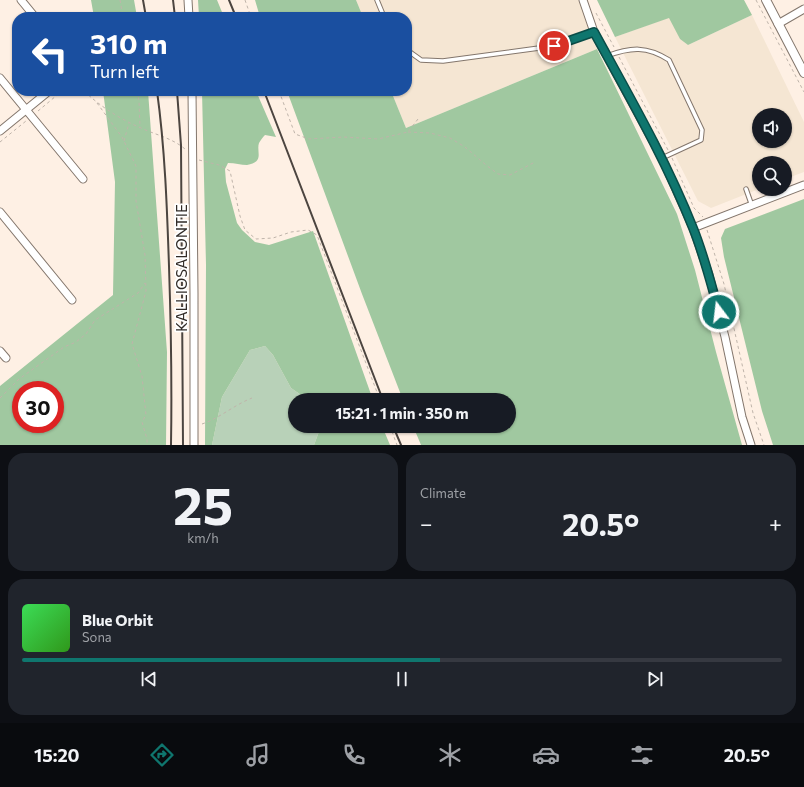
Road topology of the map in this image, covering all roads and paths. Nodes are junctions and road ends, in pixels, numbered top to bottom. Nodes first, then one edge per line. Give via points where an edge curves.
1 (21, 0) edge
2 (120, 0) edge
3 (188, 0) edge
4 (245, 0) edge
5 (376, 0) edge
6 (583, 0) edge
7 (756, 0) edge
8 (766, 0) edge
9 (804, 8) edge
10 (31, 12) edge
11 (122, 12) edge
12 (189, 12) edge
13 (249, 12) edge
14 (382, 12) edge
15 (778, 24) junction
16 (594, 32) junction
17 (412, 54) edge
18 (607, 56) junction
19 (804, 73) edge
20 (0, 78) edge
21 (804, 92) edge
22 (12, 93) edge
23 (15, 96) edge
24 (43, 96) edge
25 (89, 96) edge
26 (138, 96) edge
27 (192, 96) edge
28 (281, 96) edge
29 (97, 103) junction
30 (26, 110) junction
31 (418, 119) dead end
32 (130, 122) junction
33 (140, 128) junction
34 (0, 131) edge
35 (408, 132) junction
36 (124, 142) junction
37 (186, 149) dead end
38 (662, 158) junction
39 (193, 159) junction
40 (536, 162) dead end
41 (83, 179) dead end
42 (804, 185) edge
43 (746, 189) dead end
44 (752, 206) junction
45 (0, 212) edge
46 (694, 228) junction
47 (146, 283) junction
48 (72, 300) dead end
49 (0, 350) edge
50 (6, 358) dead end
51 (377, 393) edge
52 (0, 398) edge
53 (252, 398) dead end
54 (195, 424) junction
55 (393, 433) edge
56 (147, 445) edge
57 (194, 445) edge
58 (397, 445) edge
59 (751, 445) edge

1 - 10 street
2 - 11 path
3 - 12 street
4 - 13 path
5 - 14 lane
6 - 16 street
7 - 21 path
8 - 15 street
9 - 15 street
15 - 19 street
16 - 17 lane via 554,46 443,61 421,60
16 - 18 street
18 - 38 street
18 - 38 lane via 632,49 646,50 669,60 702,130 701,140
20 - 22 street
23 - 30 street
24 - 30 street
25 - 29 path
26 - 33 path
27 - 39 street, KALLIOSALONTIE
28 - 35 path via 295,134 309,139 378,139
29 - 32 path
29 - 36 path
30 - 34 street
30 - 41 street
31 - 35 path
32 - 33 path
32 - 36 path
33 - 37 path via 172,140
35 - 40 path via 430,133 450,138 498,174 510,175
36 - 47 path via 136,166 136,201 145,255
38 - 46 street
39 - 51 path via 219,165 230,171 245,230 256,239 308,230 317,234
39 - 54 street, KALLIOSALONTIE
42 - 44 street
43 - 44 lane
44 - 46 street
45 - 48 street
46 - 59 street via 709,275 742,417
47 - 52 path via 138,293 95,320 86,334 76,342 64,347 19,379
47 - 56 path via 132,344 142,376 146,415 142,422
49 - 50 street
53 - 54 path via 203,424
54 - 57 street, KALLIOSALONTIE
55 - 58 path

